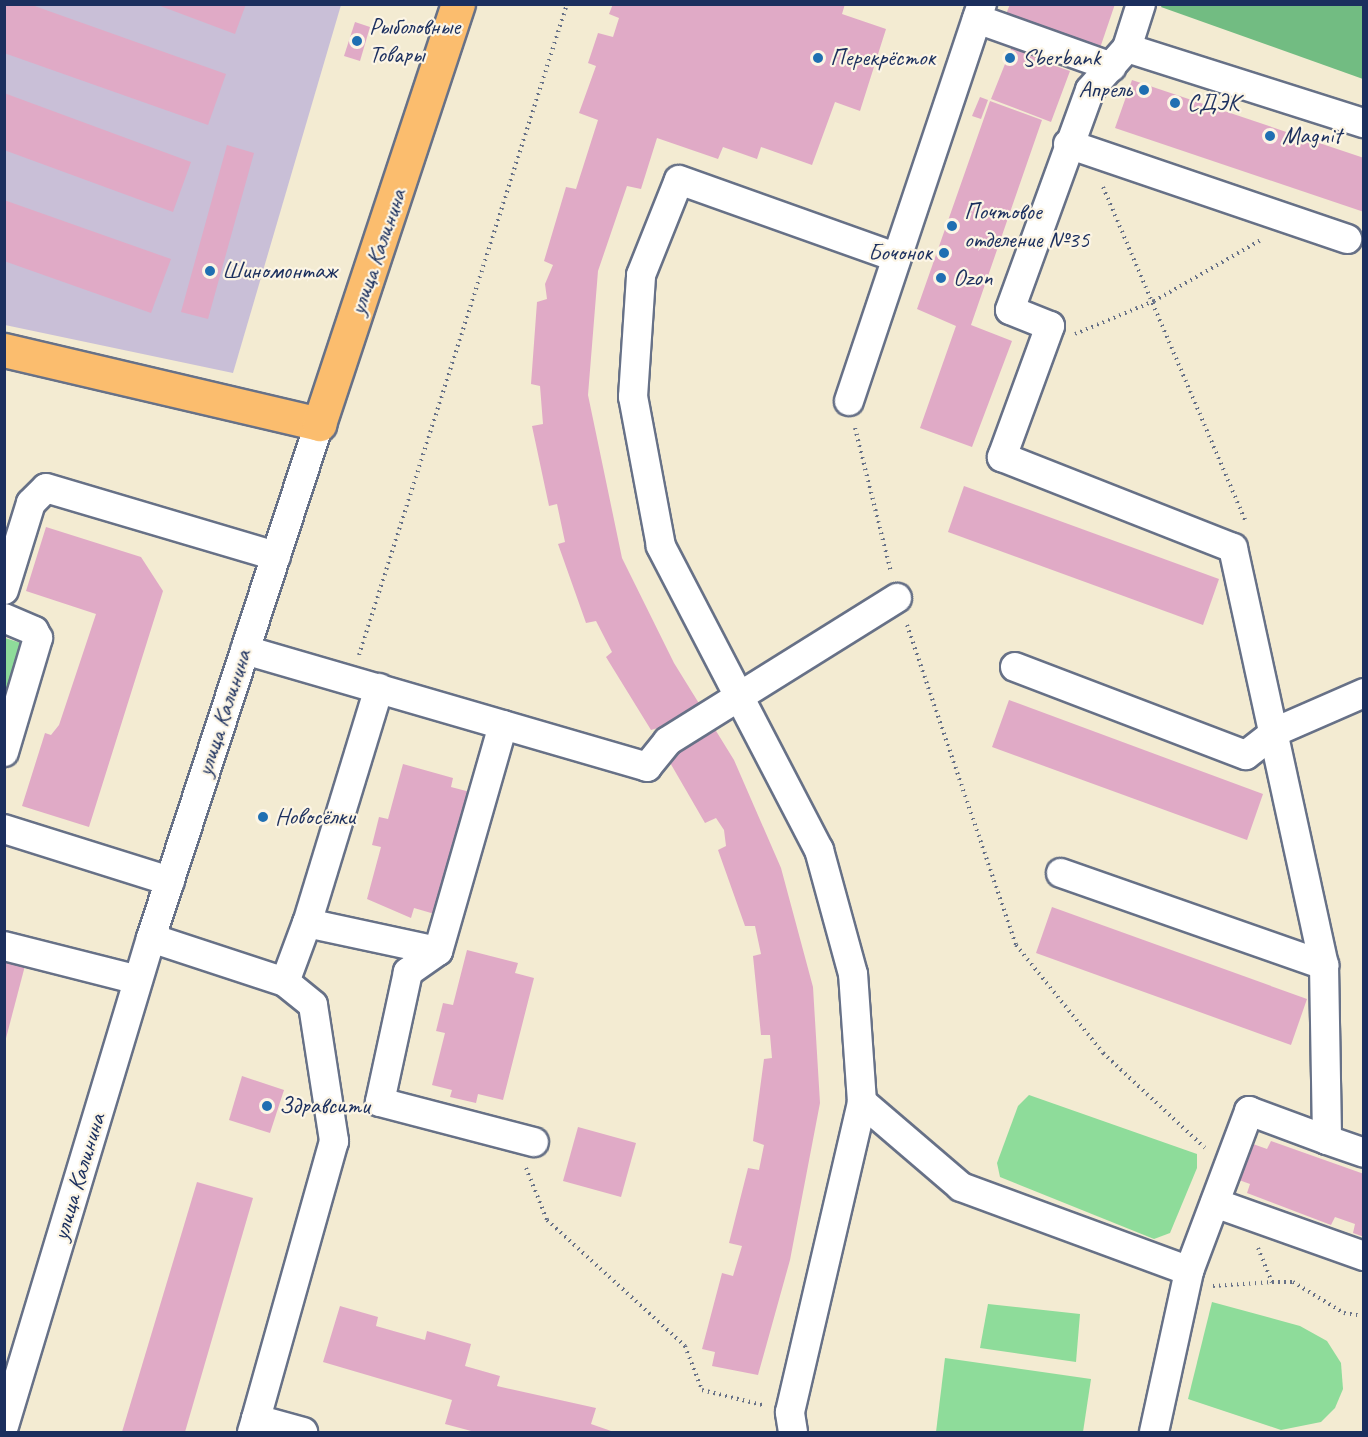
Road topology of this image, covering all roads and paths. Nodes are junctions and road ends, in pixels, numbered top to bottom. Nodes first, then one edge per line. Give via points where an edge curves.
1 (458, 4) edge
2 (567, 4) edge
3 (1142, 4) edge
4 (979, 12) edge
5 (1119, 57) junction
6 (1364, 123) edge
7 (1078, 148) junction
8 (1294, 221) junction
9 (1347, 239) dead end
10 (893, 256) junction
11 (1154, 301) junction
12 (1042, 349) junction
13 (4, 350) edge
14 (849, 401) joint
15 (319, 424) junction
16 (1248, 529) dead end
17 (276, 556) junction
18 (4, 590) edge
19 (897, 598) junction
20 (4, 618) edge
21 (245, 650) junction
22 (1015, 667) dead end
23 (351, 680) junction
24 (379, 688) junction
25 (739, 693) junction
26 (1364, 693) edge
27 (503, 725) junction
28 (1277, 731) junction
29 (4, 752) edge
30 (4, 829) edge
31 (1061, 873) dead end
32 (170, 880) junction
33 (307, 923) junction
34 (151, 938) junction
35 (4, 946) edge
36 (438, 951) junction
37 (1324, 965) junction
38 (138, 980) junction
39 (285, 981) junction
40 (862, 1102) junction
41 (524, 1140) joint
42 (1327, 1140) junction
43 (1364, 1153) edge
44 (1228, 1169) junction
45 (1215, 1203) junction
46 (1253, 1238) dead end
47 (1364, 1256) edge
48 (1198, 1279) junction
49 (1272, 1282) junction
50 (1364, 1316) edge
51 (791, 1422) edge
52 (4, 1426) edge
53 (254, 1426) edge
54 (303, 1432) edge
55 (1154, 1432) edge

1 - 15 main road, улица Калинина
2 - 23 path
3 - 5 street
4 - 5 street
4 - 10 street
5 - 6 street
5 - 7 street via 1090,90
7 - 8 street
7 - 11 path
7 - 12 street via 1010,310 1050,326
8 - 9 street
8 - 11 path
10 - 14 street
10 - 25 street via 679,180 641,274 633,397 660,546
11 - 12 path
11 - 16 path
12 - 28 street via 1002,457 1233,548
13 - 15 main road
14 - 19 path
15 - 17 street, улица Калинина
17 - 18 street via 46,488 31,503
17 - 21 street, улица Калинина
19 - 25 street
19 - 44 path via 1016,945 1103,1053
20 - 29 street via 34,631 38,638
21 - 23 street
21 - 32 street, улица Калинина
22 - 28 street via 1246,755
23 - 24 street
24 - 27 street
24 - 33 street
25 - 27 street via 668,741 647,767
25 - 40 street via 819,850 853,974
26 - 28 street
27 - 36 street
28 - 37 street
30 - 32 street
31 - 37 street
32 - 34 street, улица Калинина
33 - 36 street
33 - 39 street
34 - 38 street, улица Калинина
34 - 39 street
35 - 38 street
36 - 41 street via 408,972 380,1102
37 - 42 street
38 - 52 street, улица Калинина
39 - 53 street via 313,1005 334,1142
40 - 48 street via 961,1186
40 - 51 street
41 - 51 path via 547,1220 686,1346 702,1390
42 - 43 street
42 - 44 street via 1249,1112
44 - 45 street
45 - 47 street
45 - 48 street
46 - 49 path
48 - 49 path
48 - 55 street
49 - 50 path via 1293,1282 1344,1312
53 - 54 street

